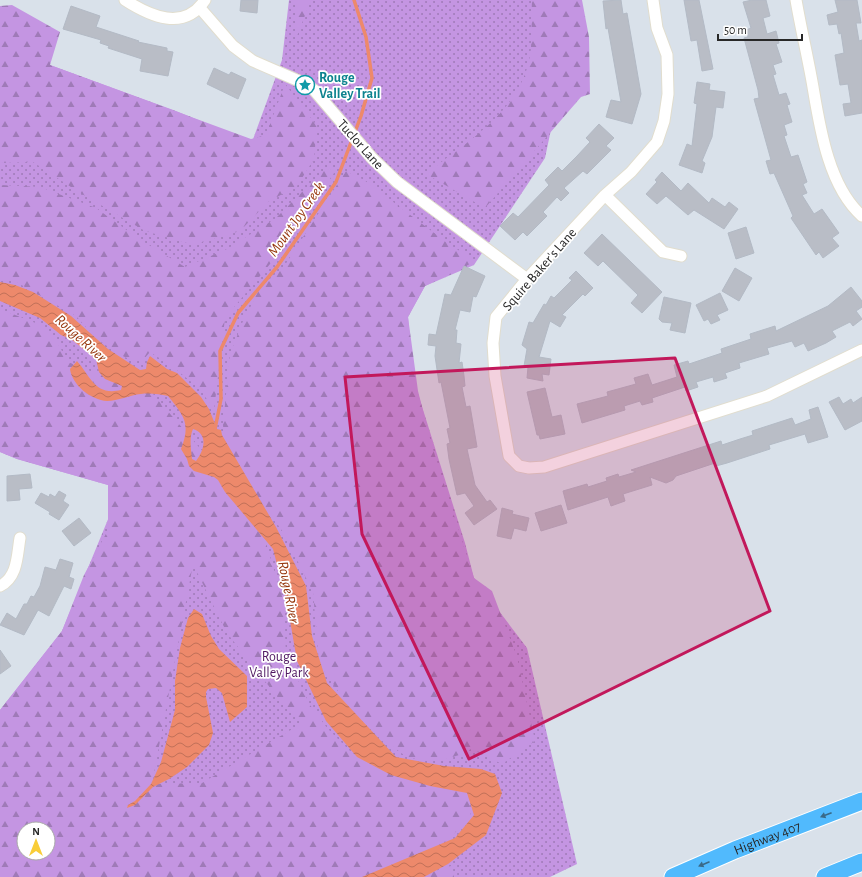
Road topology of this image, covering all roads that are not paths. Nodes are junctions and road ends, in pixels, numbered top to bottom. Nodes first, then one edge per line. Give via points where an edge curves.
1 (124, 0) edge
2 (653, 0) edge
3 (796, 0) edge
4 (202, 4) edge
5 (605, 195) junction
6 (862, 216) edge
7 (681, 256) dead end
8 (528, 279) junction
9 (862, 350) edge
10 (20, 538) dead end
11 (0, 586) edge
12 (862, 801) edge
13 (862, 862) edge
14 (673, 877) edge
15 (825, 877) edge

1 - 4 street via 152,15 169,19 184,16
2 - 5 street, Squire Baker's Lane via 658,28 667,55 668,94 664,121 657,142 631,172
3 - 6 street via 825,146 841,190
4 - 8 street, Tuclor Lane via 233,46 253,61 314,90 396,182
5 - 7 street via 663,252
5 - 8 street, Squire Baker's Lane
8 - 9 street, Squire Baker's Lane via 496,317 493,343 495,376 509,456 519,466 544,467 768,396
10 - 11 street via 13,573 6,583
12 -> 14 highway, Highway 407
13 - 15 highway

